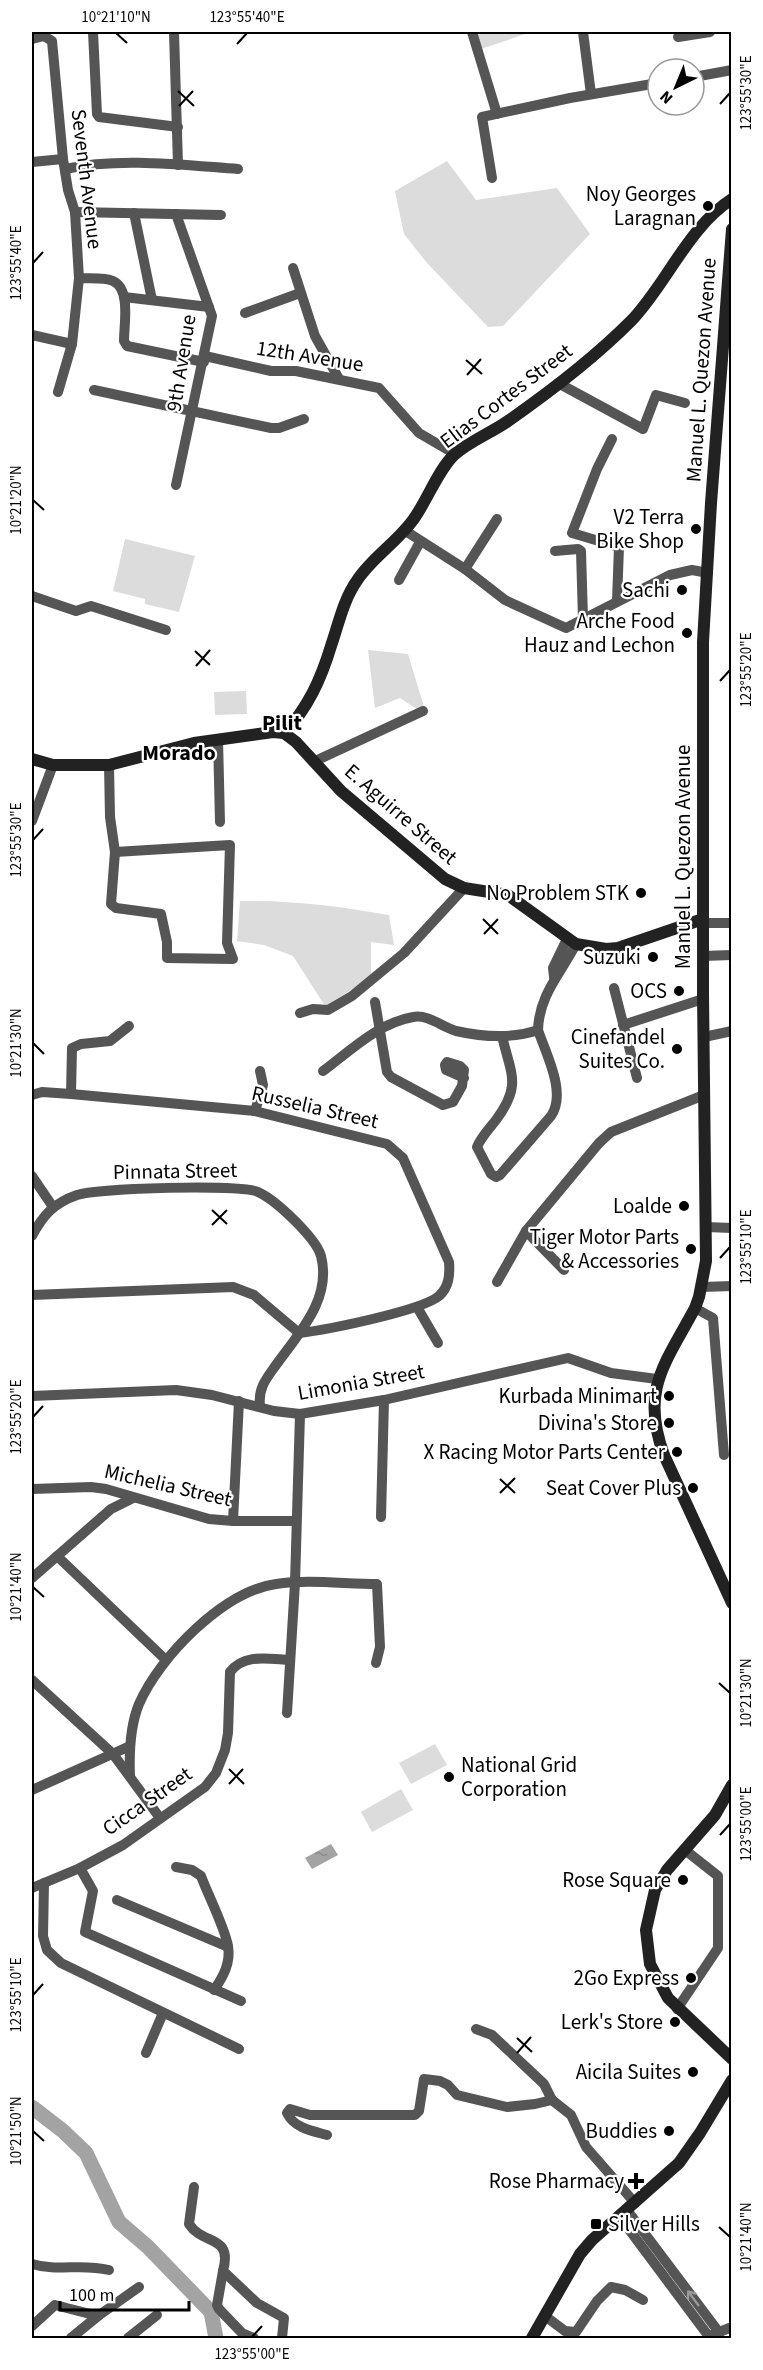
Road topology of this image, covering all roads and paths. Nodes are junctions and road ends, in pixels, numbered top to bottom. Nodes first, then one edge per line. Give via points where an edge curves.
1 (93, 32) edge
2 (174, 32) edge
3 (472, 32) edge
4 (583, 32) edge
5 (710, 32) edge
6 (678, 37) dead end
7 (32, 39) edge
8 (732, 70) edge
9 (706, 75) edge
10 (646, 85) edge
11 (591, 94) junction
12 (497, 114) junction
13 (178, 127) junction
14 (32, 162) edge
15 (64, 164) junction
16 (178, 165) junction
17 (238, 169) dead end
18 (492, 178) dead end
19 (732, 199) edge
20 (75, 212) junction
21 (134, 213) junction
22 (176, 214) junction
23 (221, 215) dead end
24 (732, 229) edge
25 (731, 255) edge
26 (293, 268) dead end
27 (79, 278) junction
28 (300, 293) junction
29 (124, 297) junction
30 (152, 300) junction
31 (209, 308) junction
32 (244, 314) dead end
33 (32, 335) edge
34 (72, 344) junction
35 (204, 359) junction
36 (339, 379) junction
37 (558, 383) junction
38 (94, 390) dead end
39 (58, 392) dead end
40 (685, 403) dead end
41 (193, 412) junction
42 (304, 419) dead end
43 (612, 439) dead end
44 (455, 454) junction
45 (176, 485) dead end
46 (496, 519) dead end
47 (404, 530) junction
48 (420, 542) junction
49 (555, 551) dead end
50 (465, 569) junction
51 (708, 573) junction
52 (399, 580) dead end
53 (32, 596) edge
54 (617, 601) junction
55 (583, 619) junction
56 (166, 630) dead end
57 (423, 711) dead end
58 (284, 733) junction
59 (218, 739) junction
60 (32, 759) edge
61 (313, 762) junction
62 (53, 765) junction
63 (109, 765) junction
64 (32, 821) edge
65 (220, 822) dead end
66 (115, 852) junction
67 (464, 888) junction
68 (703, 921) junction
69 (732, 923) edge
70 (571, 942) junction
71 (703, 956) junction
72 (732, 956) edge
73 (614, 988) dead end
74 (703, 999) junction
75 (375, 1002) dead end
76 (300, 1013) dead end
77 (623, 1025) junction
78 (129, 1026) dead end
79 (381, 1028) junction
80 (538, 1030) junction
81 (732, 1031) edge
82 (502, 1036) junction
83 (704, 1036) junction
84 (260, 1071) dead end
85 (323, 1071) dead end
86 (464, 1078) dead end
87 (637, 1078) dead end
88 (71, 1094) junction
89 (32, 1095) edge
90 (704, 1095) junction
91 (255, 1111) junction
92 (32, 1176) edge
93 (53, 1207) junction
94 (706, 1227) junction
95 (732, 1228) edge
96 (526, 1231) junction
97 (32, 1236) edge
98 (564, 1270) dead end
99 (497, 1282) dead end
100 (732, 1286) edge
101 (702, 1287) junction
102 (32, 1295) edge
103 (417, 1307) junction
104 (694, 1308) junction
105 (299, 1333) junction
106 (438, 1344) dead end
107 (657, 1379) junction
108 (32, 1396) edge
109 (384, 1400) junction
110 (239, 1401) junction
111 (260, 1406) junction
112 (300, 1414) junction
113 (724, 1455) dead end
114 (106, 1489) junction
115 (32, 1490) edge
116 (133, 1498) junction
117 (111, 1509) junction
118 (381, 1516) dead end
119 (233, 1521) junction
120 (296, 1521) junction
121 (57, 1556) junction
122 (32, 1578) edge
123 (295, 1583) junction
124 (732, 1603) edge
125 (166, 1660) junction
126 (290, 1660) junction
127 (376, 1663) dead end
128 (32, 1680) edge
129 (37, 1692) edge
130 (287, 1713) dead end
131 (130, 1746) junction
132 (112, 1754) junction
133 (130, 1776) junction
134 (732, 1785) edge
135 (32, 1790) edge
136 (160, 1818) junction
137 (685, 1850) junction
138 (176, 1867) dead end
139 (81, 1868) junction
140 (44, 1883) junction
141 (32, 1888) edge
142 (117, 1900) dead end
143 (228, 1947) junction
144 (214, 1990) junction
145 (241, 2001) dead end
146 (676, 2009) junction
147 (163, 2013) junction
148 (476, 2030) dead end
149 (239, 2049) dead end
150 (146, 2053) dead end
151 (732, 2059) edge
152 (732, 2080) edge
153 (552, 2100) junction
154 (327, 2135) dead end
155 (194, 2187) dead end
156 (627, 2210) junction
157 (32, 2264) edge
158 (109, 2270) dead end
159 (223, 2271) junction
160 (139, 2287) dead end
161 (643, 2300) dead end
162 (157, 2315) dead end
163 (98, 2316) junction
164 (545, 2316) junction
165 (32, 2326) edge
166 (732, 2327) edge
167 (714, 2336) edge
168 (71, 2338) edge
169 (128, 2338) edge
170 (254, 2338) edge
171 (282, 2338) edge
172 (532, 2338) edge

1 - 13 street via 99,117
2 - 13 street
3 - 12 street
4 - 11 street
5 - 6 street
7 - 15 street, Seventh Avenue via 44,36 52,41
8 - 9 street
10 - 11 street
11 - 12 street
12 - 18 street via 482,117
13 - 16 street
14 - 15 street
15 - 16 street
15 - 20 street, Seventh Avenue
16 - 17 street
19 - 37 main road, Elias Cortes Street via 690,241 637,314
20 - 21 street
20 - 27 street, Seventh Avenue
21 - 22 street
21 - 30 street
22 - 23 street
22 - 31 street, 9th Avenue
24 - 25 main road, Manuel L. Quezon Avenue
25 - 51 main road, Manuel L. Quezon Avenue
26 - 28 street
27 - 29 street via 110,280 119,286
27 - 34 street, Seventh Avenue
28 - 32 street
28 - 36 street via 315,336
29 - 30 street
29 - 35 street, 12th Avenue via 127,346
30 - 31 street
31 - 35 street, 9th Avenue via 212,316
33 - 34 street
34 - 39 street, Seventh Avenue
35 - 36 street, 12th Avenue
35 - 41 street, 9th Avenue
36 - 44 street, 12th Avenue via 381,389 419,433
37 - 40 street via 643,429 656,395
37 - 44 main road, Elias Cortes Street via 506,423
38 - 41 street
41 - 42 street via 271,428
41 - 45 street, 9th Avenue
43 - 54 street via 574,527 619,547
44 - 47 main road, Elias Cortes Street
46 - 50 street
47 - 48 street
47 - 58 main road, Elias Cortes Street via 356,581 343,605 319,681 300,717
48 - 50 street
48 - 52 street
49 - 55 street via 581,551
50 - 55 street via 505,600 560,627
51 - 54 street via 692,570 670,575
51 - 68 main road, Manuel L. Quezon Avenue via 703,668
53 - 56 street via 76,611 91,606
54 - 55 street
57 - 61 street
58 - 59 main road
58 - 61 main road, E. Aguirre Street
59 - 63 main road
59 - 65 street
60 - 62 main road
61 - 67 main road, E. Aguirre Street via 445,879
62 - 63 main road
62 - 64 street
63 - 66 street
66 - 66 street via 111,904 161,914 167,958 233,959 227,943 230,845
67 - 70 main road, E. Aguirre Street via 508,895
67 - 76 street via 404,953 352,996 328,1010
68 - 69 street
68 - 70 main road, E. Aguirre Street via 618,948
68 - 71 main road, Manuel L. Quezon Avenue
70 - 80 street via 562,971 554,977 541,1005
71 - 72 street
71 - 74 main road, Manuel L. Quezon Avenue
73 - 77 street
74 - 77 street
74 - 83 main road, Manuel L. Quezon Avenue
75 - 79 street
77 - 87 street
78 - 88 street via 110,1041 72,1048
79 - 82 street via 416,1016 456,1030
79 - 85 street
79 - 86 street via 391,1077 443,1105 453,1101
80 - 82 street via 521,1036
80 - 82 street via 557,1088 556,1105 500,1175 493,1176 477,1145 513,1094
81 - 83 street
83 - 90 main road, Manuel L. Quezon Avenue
84 - 91 street via 263,1086
88 - 89 street, Russelia Street
88 - 91 street, Russelia Street
90 - 94 main road, Manuel L. Quezon Avenue
90 - 96 street via 611,1132
91 - 103 street, Russelia Street via 387,1144 404,1158 449,1262 450,1273 447,1287 438,1297
92 - 93 street
93 - 97 street, Pinnata Street
93 - 105 street, Pinnata Street via 79,1194 96,1192 236,1187 260,1192 308,1233 321,1256 322,1291
94 - 95 street
94 - 101 main road, Manuel L. Quezon Avenue
96 - 98 street
96 - 99 street
100 - 101 street
101 - 104 main road, Manuel L. Quezon Avenue
102 - 105 street via 233,1287 254,1295
103 - 105 street, Russelia Street
103 - 106 street
104 - 107 main road, Manuel L. Quezon Avenue
104 - 113 street via 713,1318
105 - 111 street, Pinnata Street via 260,1388
107 - 109 street, Limonia Street via 611,1373 568,1358
107 - 124 main road, Manuel L. Quezon Avenue via 653,1412 658,1438
108 - 110 street, Limonia Street via 176,1390
109 - 112 street, Limonia Street
109 - 118 street
110 - 111 street, Limonia Street
110 - 119 street
111 - 112 street, Limonia Street
112 - 120 street
114 - 115 street, Michelia Street
114 - 116 street, Michelia Street
114 - 117 street
116 - 117 street
116 - 119 street, Michelia Street via 202,1518
117 - 121 street
119 - 120 street, Michelia Street
120 - 123 street
121 - 122 street
121 - 125 street
123 - 125 street via 256,1589 223,1605
123 - 126 street
123 - 127 street via 377,1584 380,1647
125 - 131 street via 139,1704
126 - 130 street
126 - 136 street, Cicca Street via 246,1659 234,1667 228,1679 228,1733 216,1773 205,1787
128 - 129 street
129 - 132 street
131 - 132 street
131 - 133 street
132 - 133 street
132 - 135 street
133 - 136 street
134 - 137 main road via 715,1815
136 - 139 street, Cicca Street via 123,1845
137 - 146 main road via 655,1890 646,1930 650,1964 658,1984
137 - 146 street via 718,1876 718,1948
138 - 143 street via 201,1876
139 - 140 street, Cicca Street
139 - 144 street via 93,1891 85,1932
140 - 141 street, Cicca Street
140 - 147 street via 43,1936 47,1950 61,1963
142 - 143 street
143 - 144 street via 223,1977
144 - 145 street
146 - 151 main road
147 - 149 street
147 - 150 street
148 - 153 street via 492,2035 508,2048 544,2084
152 - 156 main road via 688,2152
153 - 154 street via 507,2106 457,2094 440,2081 424,2079 415,2115 310,2115 295,2109 287,2113 291,2121 305,2129
153 - 156 street via 571,2115 586,2147
155 - 159 street via 189,2224 195,2233 215,2241 224,2250
156 - 164 main road via 580,2254
156 - 167 street
157 - 158 street
159 - 170 street via 217,2305 242,2333
159 - 171 street via 256,2303 283,2316
160 - 163 street
161 - 164 street via 611,2287 576,2332 565,2331
162 - 169 street
163 - 165 street via 55,2305
163 - 168 street
164 - 172 main road
166 - 167 street

